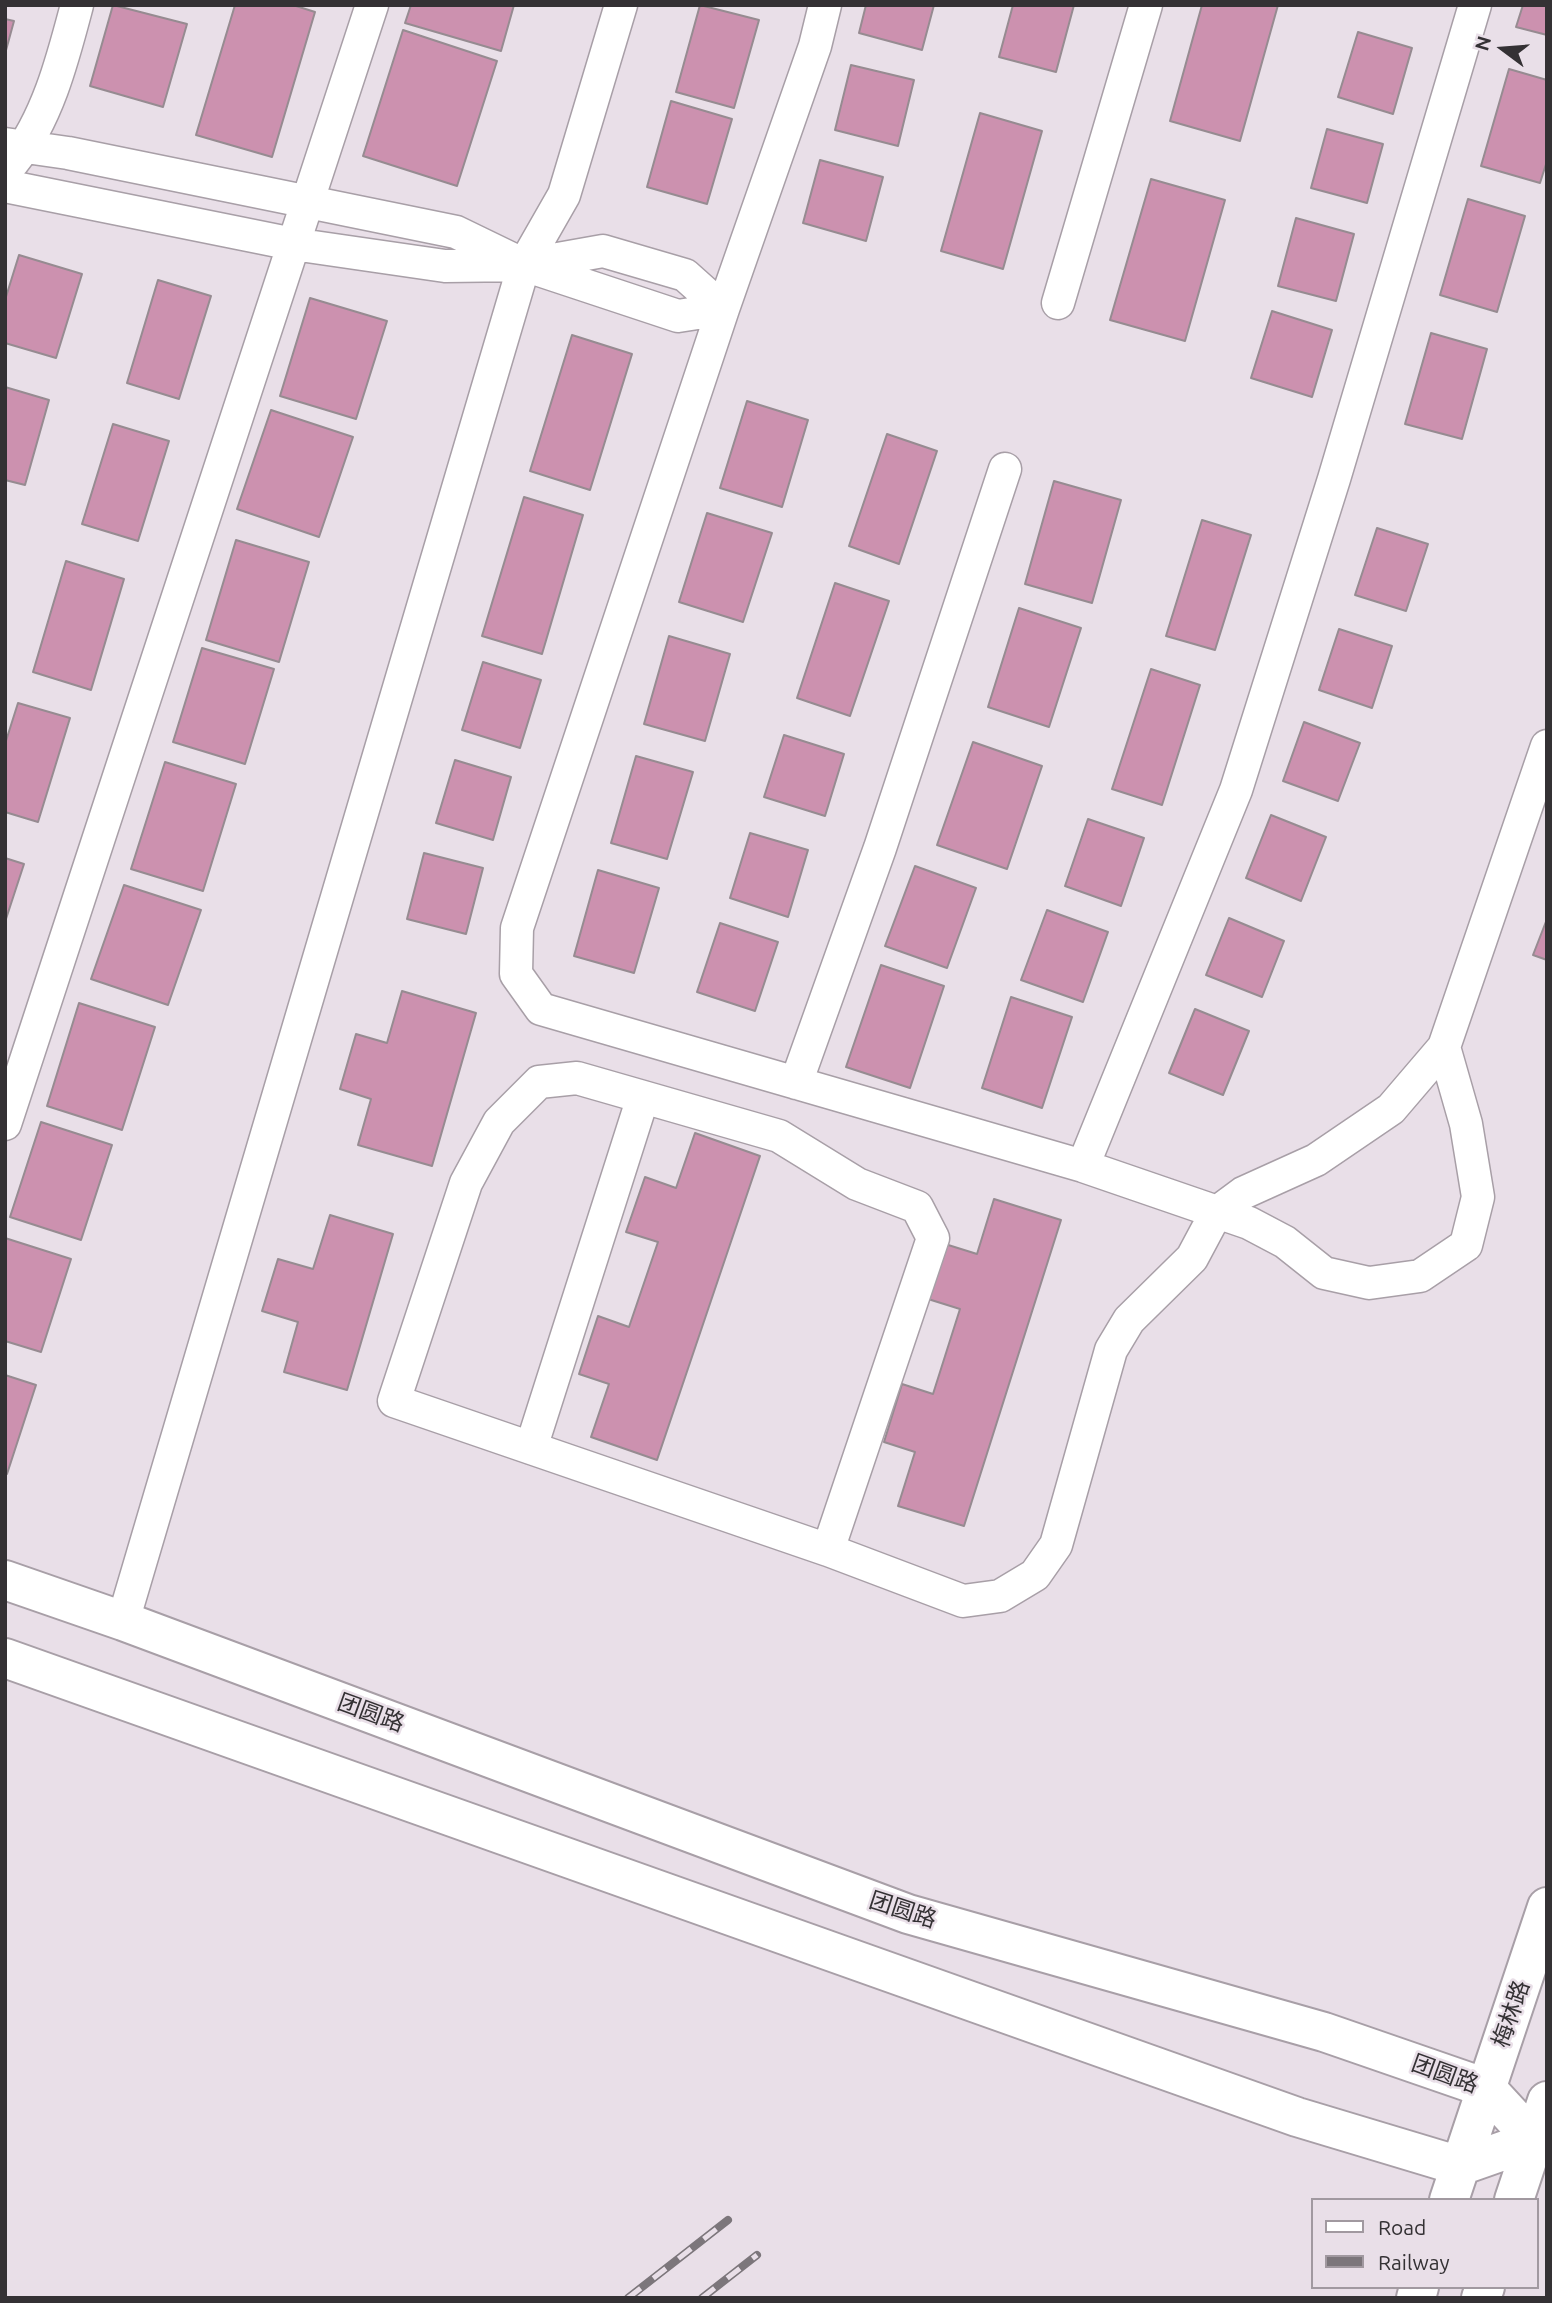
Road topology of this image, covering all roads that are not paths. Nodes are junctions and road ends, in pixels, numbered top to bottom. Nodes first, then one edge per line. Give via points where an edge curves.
1 (77, 5) edge
2 (372, 5) edge
3 (621, 5) edge
4 (825, 5) edge
5 (1146, 5) edge
6 (1475, 5) edge
7 (12, 154) edge
8 (5, 186) edge
9 (305, 202) junction
10 (293, 244) junction
11 (524, 265) junction
12 (1058, 303) dead end
13 (723, 309) junction
14 (1005, 469) dead end
15 (1547, 746) edge
16 (1444, 1047) junction
17 (796, 1083) junction
18 (643, 1097) junction
19 (5, 1124) edge
20 (1083, 1166) junction
21 (1216, 1213) junction
22 (531, 1448) junction
23 (828, 1550) junction
24 (5, 1580) edge
25 (123, 1620) junction
26 (5, 1658) edge
27 (1547, 1907) edge
28 (1486, 2088) junction
29 (1547, 2101) edge
30 (1534, 2140) junction
31 (1454, 2183) edge
32 (1515, 2198) edge

1 - 7 street via 59,72
2 - 9 street
3 - 11 street via 564,195
4 - 13 street via 815,46
5 - 12 street
6 - 20 street via 1236,790
7 - 9 street
8 - 10 street
9 - 10 street
9 - 11 street via 456,232
10 - 11 street via 446,266
10 - 19 street
11 - 13 street via 678,316
11 - 25 street
13 - 17 street via 517,928 516,974 541,1009
14 - 17 street via 880,848
15 - 16 street
16 - 21 street via 1391,1108 1316,1160 1243,1193
16 - 21 street via 1466,1125 1478,1197 1466,1245 1420,1276 1368,1283 1324,1273 1285,1242 1249,1223
17 - 20 street
18 - 22 street
18 - 22 street via 577,1078 539,1082 499,1122 466,1183 394,1401
18 - 23 street via 779,1136 856,1184 918,1207 933,1238
20 - 21 street
21 - 23 street via 1192,1258 1129,1320 1111,1350 1056,1545 1035,1575 1000,1595 963,1601
22 - 23 street
24 - 25 street, 团圆路
25 - 28 street, 团圆路 via 908,1913 1324,2032
26 - 31 street via 1297,2117
27 - 28 street, 梅林路
28 - 30 street, 团圆路
28 - 31 street, 梅林路
29 - 30 street
30 - 31 street
30 - 32 street

